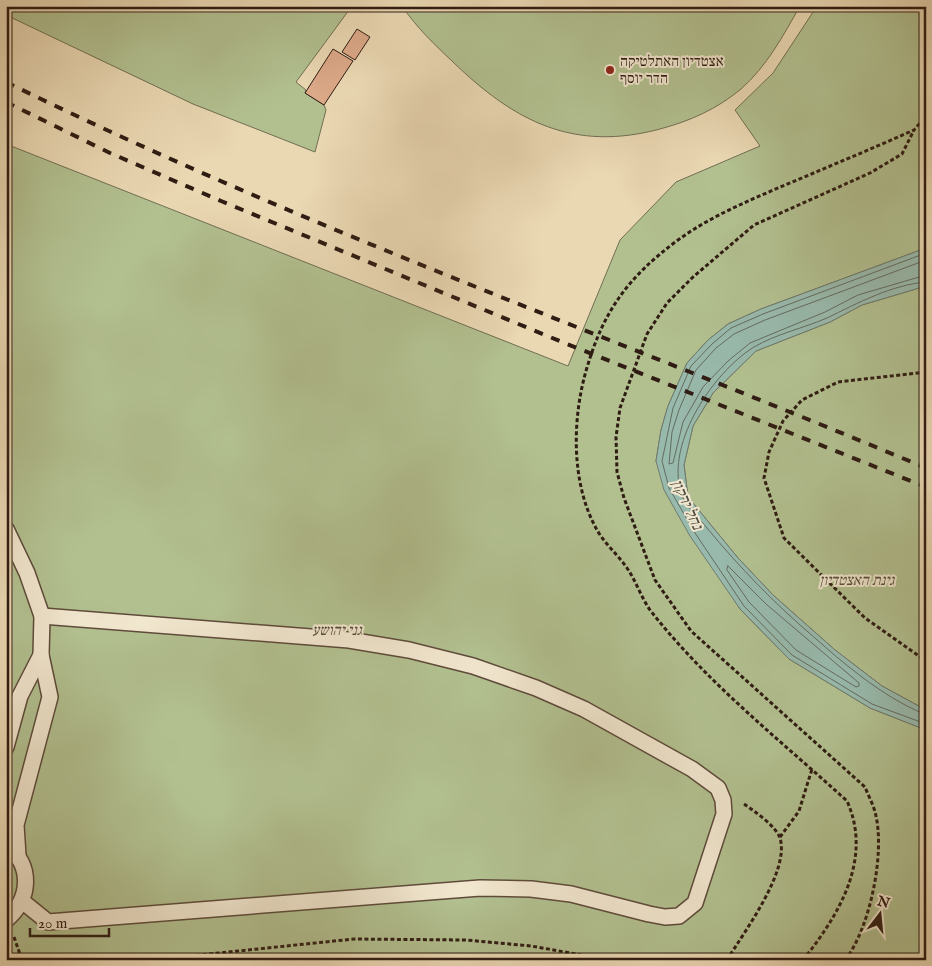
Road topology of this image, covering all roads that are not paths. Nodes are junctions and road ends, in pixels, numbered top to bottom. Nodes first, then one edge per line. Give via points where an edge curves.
1 (6, 529) edge
2 (42, 616) junction
3 (41, 655) junction
4 (6, 747) edge
5 (6, 845) edge
6 (18, 856) junction
7 (22, 901) junction
8 (6, 920) edge

1 - 2 lane via 27,573
2 - 3 lane
2 - 7 lane via 349,640 454,660 584,708 692,769 718,788 724,814 695,903 679,916 665,917 571,894 531,889 480,888 48,922
3 - 4 lane via 20,696
3 - 6 lane via 50,697 16,825
5 - 6 lane
6 - 7 lane via 26,874
7 - 8 lane

